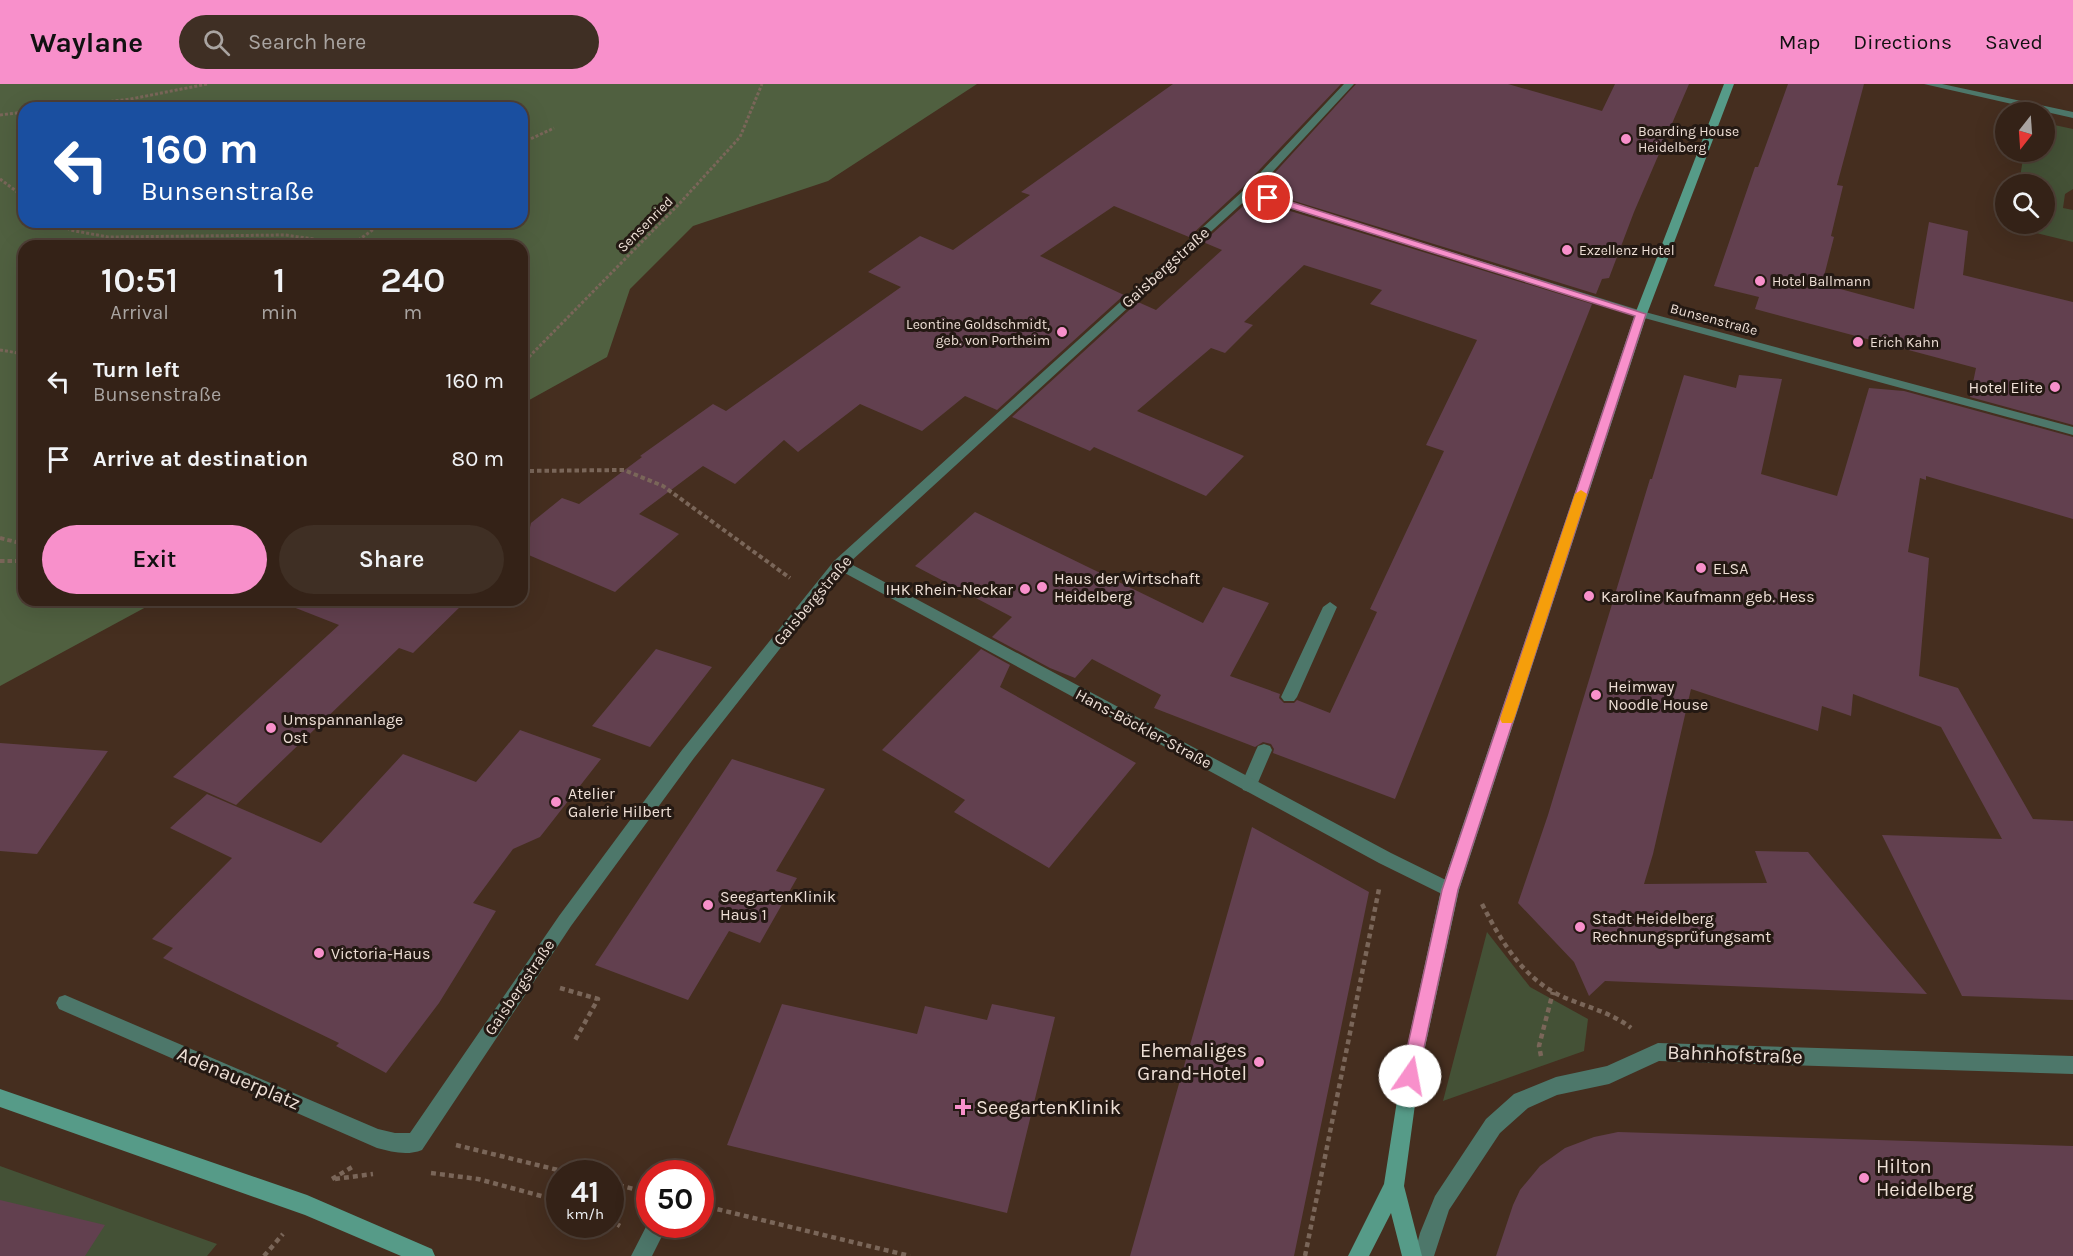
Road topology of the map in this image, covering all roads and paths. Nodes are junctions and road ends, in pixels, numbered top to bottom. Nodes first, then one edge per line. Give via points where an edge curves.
1 (207, 84) edge
2 (762, 84) edge
3 (1349, 84) edge
4 (1729, 84) edge
5 (1929, 84) edge
6 (102, 102) edge
7 (18, 113) edge
8 (0, 115) edge
9 (2073, 115) edge
10 (554, 128) dead end
11 (528, 140) edge
12 (0, 179) edge
13 (18, 192) edge
14 (1248, 192) junction
15 (67, 228) edge
16 (376, 228) edge
17 (317, 240) edge
18 (358, 240) edge
19 (1641, 314) junction
20 (0, 350) edge
21 (18, 353) edge
22 (528, 358) edge
23 (2073, 432) edge
24 (528, 471) edge
25 (0, 538) edge
26 (18, 542) edge
27 (0, 561) edge
28 (18, 561) edge
29 (839, 564) junction
30 (812, 595) junction
31 (1330, 607) dead end
32 (1289, 697) dead end
33 (1264, 750) dead end
34 (1249, 785) junction
35 (1385, 858) junction
36 (1452, 884) junction
37 (565, 989) dead end
38 (1553, 992) junction
39 (65, 1003) dead end
40 (574, 1042) dead end
41 (1658, 1052) junction
42 (2073, 1065) edge
43 (1556, 1086) junction
44 (0, 1098) edge
45 (415, 1143) junction
46 (546, 1167) edge
47 (420, 1172) dead end
48 (386, 1173) dead end
49 (332, 1179) dead end
50 (1394, 1186) junction
51 (546, 1197) edge
52 (714, 1208) edge
53 (651, 1238) edge
54 (425, 1256) edge
55 (641, 1256) edge
56 (910, 1256) edge
57 (1305, 1256) edge
58 (1358, 1256) edge
59 (1412, 1256) edge
60 (1424, 1256) edge

1 - 6 path
2 - 22 path, Sensenried via 740,137
3 - 14 street, Gaisbergstraße
4 - 19 main road
5 - 9 street
7 - 8 path
10 - 11 path
12 - 13 path
14 - 19 street, Bunsenstraße
14 - 29 street, Gaisbergstraße
15 - 17 path via 108,237 285,235
16 - 18 path
19 - 23 street, Bunsenstraße
19 - 36 main road
20 - 21 path
24 - 30 path via 624,470 663,486
25 - 26 path
27 - 28 path
29 - 30 street, Gaisbergstraße
29 - 34 street, Hans-Böckler-Straße
30 - 45 street, Gaisbergstraße via 564,921
31 - 32 street
33 - 34 street
34 - 35 street, Hans-Böckler-Straße
35 - 36 street, Hans-Böckler-Straße
35 - 57 path
36 - 38 path via 1478,897 1519,964
36 - 50 main road via 1410,1076
37 - 40 path via 598,999
38 - 41 path via 1617,1016
38 - 43 path via 1539,1046
39 - 45 street, Adenauerplatz via 377,1138
41 - 42 street, Bahnhofstraße
41 - 43 street, Bahnhofstraße via 1609,1075
43 - 60 street, Bahnhofstraße via 1521,1101 1493,1126 1442,1203
44 - 54 main road via 307,1205
45 - 46 path via 444,1142
47 - 51 path via 478,1179
48 - 49 path
50 - 58 main road
50 - 59 main road
52 - 56 path
53 - 55 street

